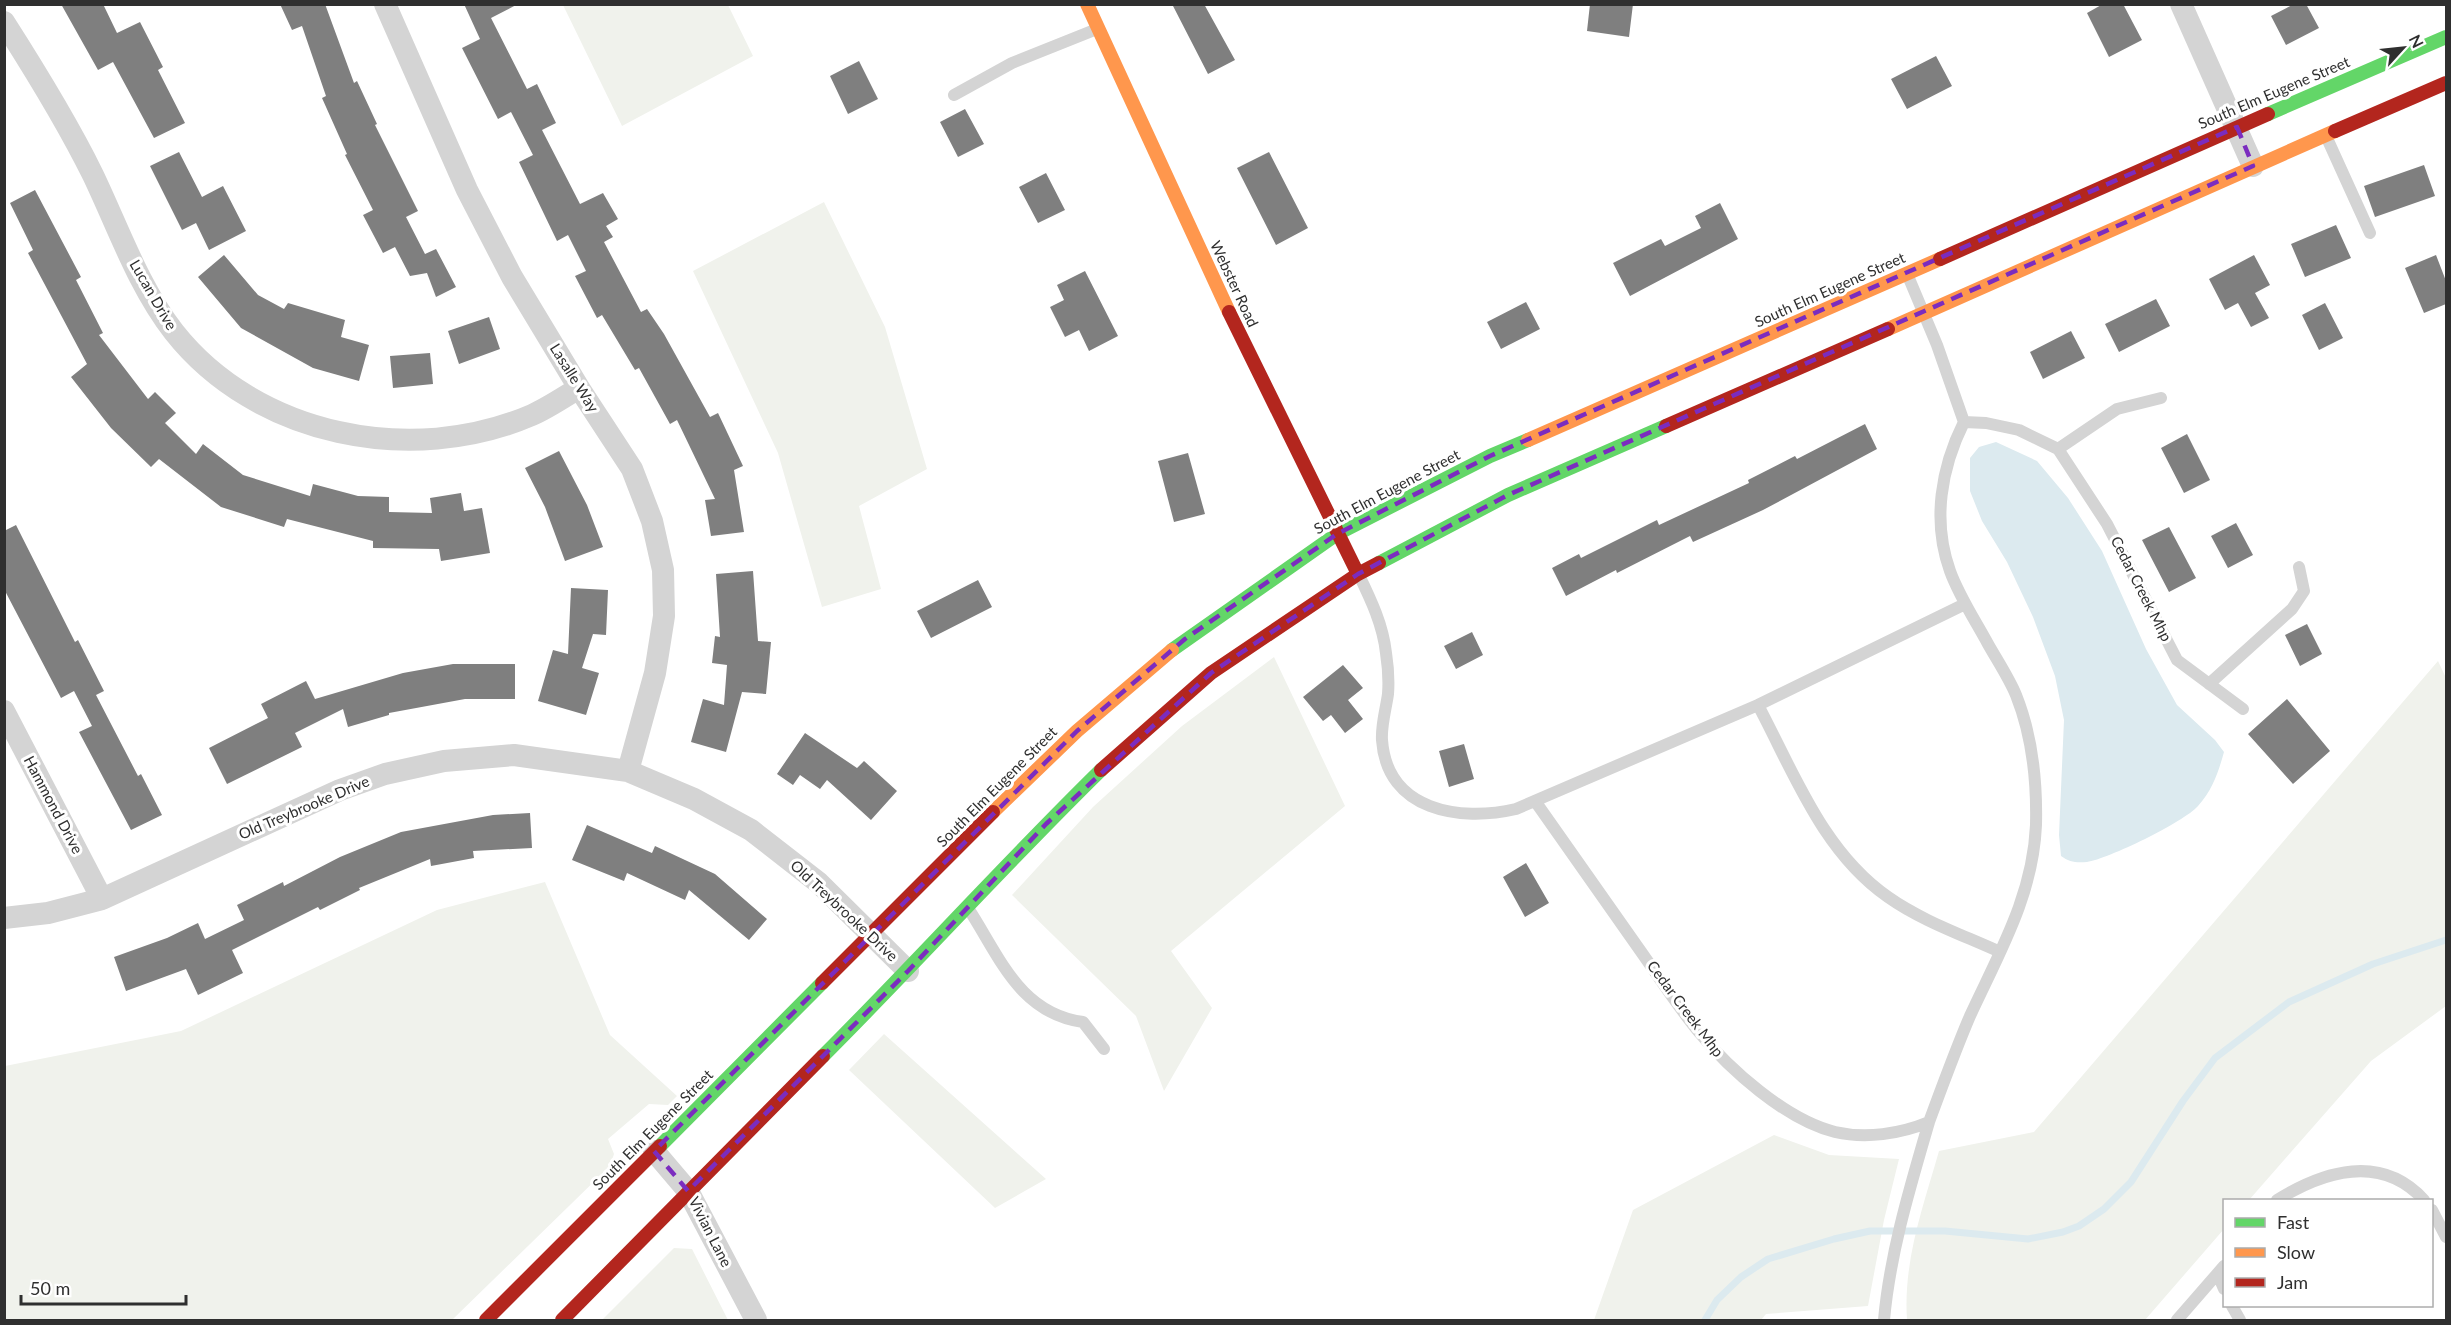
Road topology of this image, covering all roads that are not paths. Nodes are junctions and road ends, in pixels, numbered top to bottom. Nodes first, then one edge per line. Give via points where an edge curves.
1 (385, 4) edge
2 (1087, 4) edge
3 (2181, 4) edge
4 (4, 22) edge
5 (1098, 29) junction
6 (2446, 37) edge
7 (2446, 83) edge
8 (954, 95) dead end
9 (2237, 127) junction
10 (2326, 135) junction
11 (2253, 166) junction
12 (2370, 232) dead end
13 (1907, 274) junction
14 (1924, 313) junction
15 (579, 388) junction
16 (2161, 398) dead end
17 (1964, 422) junction
18 (2058, 449) junction
19 (1337, 534) junction
20 (2299, 567) dead end
21 (1358, 574) junction
22 (1965, 604) junction
23 (2209, 684) junction
24 (1758, 705) junction
25 (2243, 709) dead end
26 (4, 711) edge
27 (628, 771) junction
28 (1535, 801) junction
29 (102, 898) junction
30 (968, 907) junction
31 (4, 918) edge
32 (872, 934) junction
33 (2000, 952) junction
34 (908, 971) junction
35 (1104, 1049) dead end
36 (1929, 1122) junction
37 (654, 1151) junction
38 (688, 1191) junction
39 (2279, 1199) edge
40 (2423, 1199) edge
41 (2433, 1212) edge
42 (2446, 1237) edge
43 (2221, 1270) edge
44 (486, 1320) edge
45 (562, 1320) edge
46 (756, 1320) edge
47 (1884, 1320) edge
48 (2177, 1320) edge

1 - 15 street, Lasalle Way via 467,190 512,277
2 - 5 main road, Webster Road
3 - 9 street
4 - 15 street, Lucan Drive via 62,116 140,278 173,331 206,366 245,395 339,434 396,440 446,438 497,427 533,415
5 - 8 lane via 1012,63
5 - 19 main road, Webster Road
6 - 9 main road, South Elm Eugene Street
7 - 10 main road
9 - 11 street
9 - 13 main road, South Elm Eugene Street
10 - 11 main road
10 - 12 lane
11 - 14 main road
13 - 14 lane
13 - 19 main road, South Elm Eugene Street via 1490,456
14 - 17 lane
14 - 21 main road via 1508,495
15 - 27 street, Lasalle Way via 632,469 652,521 663,570 664,616 655,673
16 - 18 lane via 2117,409
17 - 18 lane via 2019,430
17 - 22 lane via 1946,466 1940,513 1947,560
18 - 23 lane, Cedar Creek Mhp via 2107,524 2178,660
19 - 21 main road, Webster Road
19 - 32 main road, South Elm Eugene Street via 1185,639 1077,731
20 - 23 lane via 2304,591 2292,609
21 - 28 lane via 1372,603 1386,653 1388,692 1382,739 1393,777 1415,800 1444,811 1496,813
21 - 30 main road via 1210,673 1106,765
22 - 24 lane
22 - 33 lane via 2016,694 2034,780 2036,824 2031,868 2019,912
23 - 25 lane, Cedar Creek Mhp
24 - 28 lane
24 - 33 lane via 1827,836 1851,866 1890,899
26 - 29 street, Hammond Drive
27 - 29 street, Old Treybrooke Drive via 514,755 444,761 385,774 340,790
27 - 32 street, Old Treybrooke Drive via 694,799 751,830 819,883
28 - 36 lane, Cedar Creek Mhp via 1697,1030 1752,1086 1791,1112 1834,1131 1887,1134
29 - 31 street, Old Treybrooke Drive via 48,913
30 - 34 main road
30 - 35 lane via 1007,972 1029,1000 1062,1019 1083,1022
32 - 34 street, Old Treybrooke Drive
32 - 37 main road, South Elm Eugene Street
33 - 36 lane
34 - 38 main road
36 - 47 lane via 1909,1191
37 - 38 street, Vivian Lane
37 - 44 main road, South Elm Eugene Street
38 - 45 main road
38 - 46 street, Vivian Lane
39 - 40 lane via 2303,1184 2334,1174 2377,1172 2394,1178
41 - 42 lane
43 - 48 lane

